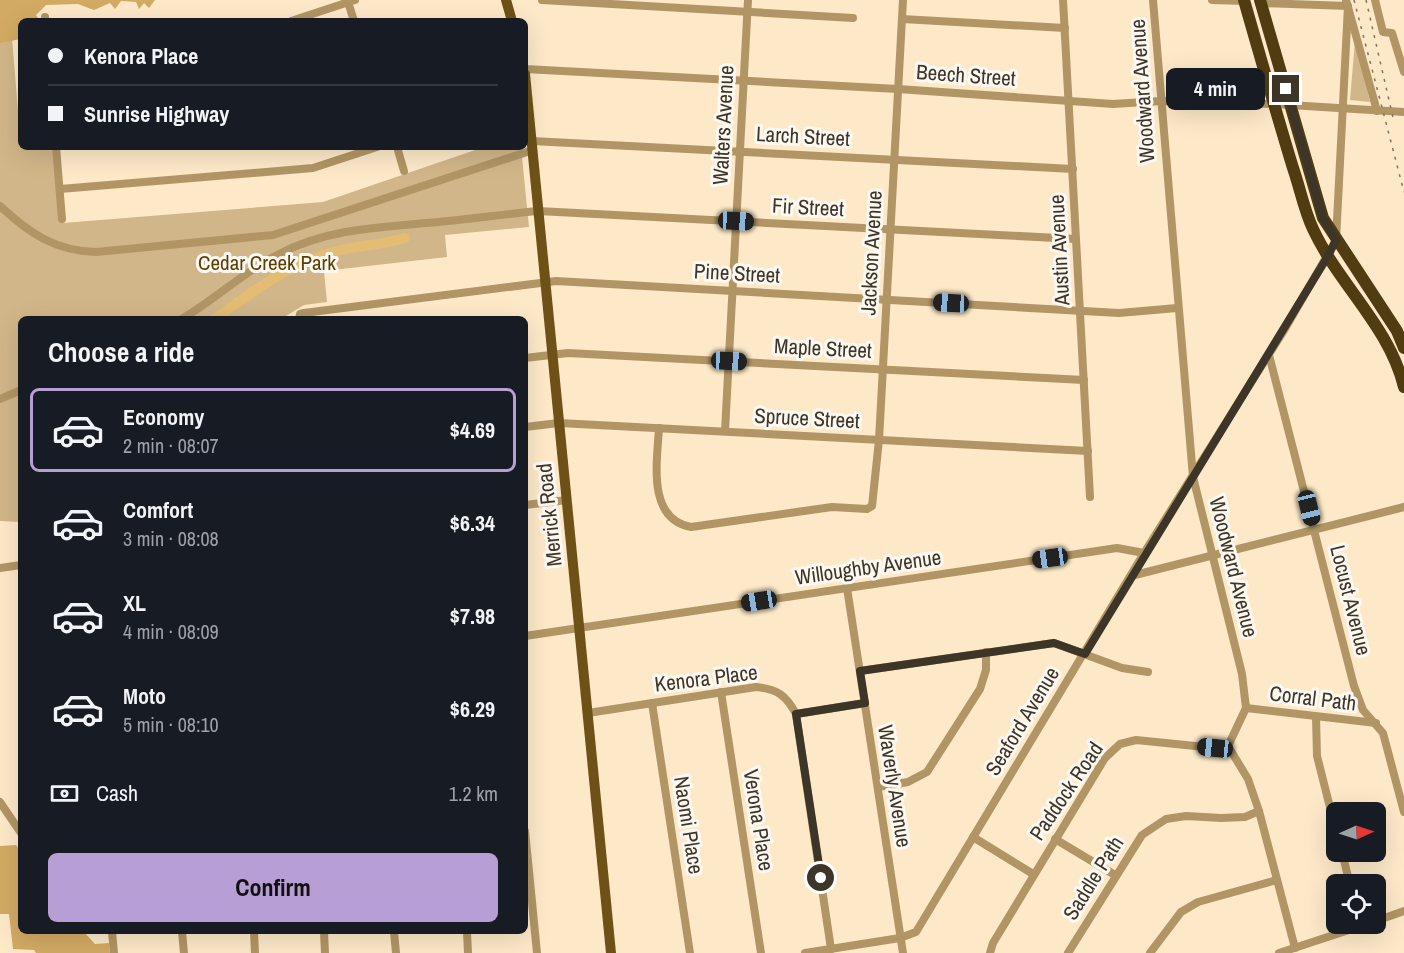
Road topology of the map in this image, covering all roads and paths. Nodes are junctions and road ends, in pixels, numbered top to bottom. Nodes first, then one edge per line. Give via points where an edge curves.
1 (506, 0) edge
2 (542, 0) edge
3 (748, 0) edge
4 (903, 0) edge
5 (1064, 0) edge
6 (1153, 0) edge
7 (1212, 0) edge
8 (1376, 0) edge
9 (351, 1) edge
10 (1244, 1) edge
11 (1261, 2) edge
12 (1347, 3) edge
13 (748, 11) junction
14 (300, 18) edge
15 (354, 18) edge
16 (511, 18) edge
17 (853, 18) dead end
18 (902, 19) junction
19 (1065, 28) junction
20 (528, 69) edge
21 (1404, 72) edge
22 (744, 81) junction
23 (898, 89) junction
24 (1069, 100) junction
25 (1161, 101) junction
26 (1273, 104) junction
27 (1290, 106) junction
28 (1342, 109) junction
29 (1377, 111) junction
30 (1404, 112) edge
31 (528, 113) edge
32 (532, 145) junction
33 (528, 146) edge
34 (56, 150) edge
35 (368, 150) edge
36 (398, 150) edge
37 (518, 150) edge
38 (740, 151) junction
39 (894, 159) junction
40 (1073, 169) junction
41 (404, 171) dead end
42 (60, 189) junction
43 (0, 206) edge
44 (538, 211) junction
45 (62, 219) dead end
46 (736, 221) junction
47 (890, 229) junction
48 (1076, 239) junction
49 (1332, 248) junction
50 (545, 282) junction
51 (733, 291) junction
52 (886, 299) junction
53 (1177, 308) junction
54 (1080, 310) junction
55 (186, 316) edge
56 (302, 316) edge
57 (1404, 348) edge
58 (552, 355) junction
59 (1269, 355) junction
60 (528, 358) edge
61 (729, 361) junction
62 (883, 369) junction
63 (1084, 380) junction
64 (1404, 387) edge
65 (18, 391) edge
66 (0, 399) edge
67 (559, 423) junction
68 (528, 427) edge
69 (659, 428) junction
70 (725, 431) junction
71 (879, 440) junction
72 (1088, 451) junction
73 (1193, 477) junction
74 (1090, 497) dead end
75 (567, 500) junction
76 (528, 505) edge
77 (1404, 507) edge
78 (1315, 530) junction
79 (1144, 553) junction
80 (1212, 557) junction
81 (18, 565) edge
82 (0, 568) edge
83 (1131, 576) junction
84 (848, 588) junction
85 (580, 629) junction
86 (528, 636) edge
87 (986, 652) junction
88 (1085, 654) junction
89 (860, 671) junction
90 (1148, 672) dead end
91 (721, 692) junction
92 (652, 703) junction
93 (865, 703) junction
94 (1246, 708) junction
95 (588, 713) junction
96 (796, 714) junction
97 (1317, 717) junction
98 (1376, 723) junction
99 (1228, 746) junction
100 (878, 787) junction
101 (0, 802) edge
102 (1329, 802) edge
103 (1260, 811) junction
104 (1404, 812) edge
105 (18, 829) edge
106 (973, 837) junction
107 (1055, 839) junction
108 (528, 862) edge
109 (1034, 874) junction
110 (1115, 875) junction
111 (1277, 880) junction
112 (1404, 911) edge
113 (1386, 917) edge
114 (112, 934) edge
115 (182, 934) edge
116 (254, 934) edge
117 (324, 934) edge
118 (394, 934) edge
119 (467, 934) edge
120 (1336, 934) edge
121 (900, 938) junction
122 (1295, 948) junction
123 (831, 949) junction
124 (114, 953) edge
125 (184, 953) edge
126 (255, 953) edge
127 (326, 953) edge
128 (396, 953) edge
129 (468, 953) edge
130 (537, 953) edge
131 (611, 953) edge
132 (690, 953) edge
133 (761, 953) edge
134 (805, 953) edge
135 (903, 953) edge
136 (990, 953) edge
137 (1068, 953) edge
138 (1150, 953) edge
139 (1279, 953) edge

1 - 16 main road
2 - 13 street
3 - 13 street, Walters Avenue
4 - 18 street, Jackson Avenue
5 - 19 street, Austin Avenue
6 - 25 street, Woodward Avenue
7 - 10 street
8 - 21 street via 1383,32 1396,38
9 - 14 street
9 - 15 street
10 - 26 highway
11 - 12 street
11 - 27 highway
12 - 28 street
12 - 29 street
13 - 17 street
13 - 22 street, Walters Avenue
18 - 19 street
18 - 23 street, Jackson Avenue
19 - 24 street, Austin Avenue
20 - 22 street, Beech Street
22 - 23 street, Beech Street
22 - 38 street, Walters Avenue
23 - 24 street, Beech Street
23 - 39 street, Jackson Avenue
24 - 25 street, Beech Street via 1113,104
24 - 40 street, Austin Avenue
25 - 26 street, Beech Street
25 - 53 street, Woodward Avenue
26 - 27 street, Beech Street
26 - 49 highway via 1312,227
27 - 28 street, Beech Street
27 - 49 highway
28 - 29 street, Beech Street
28 - 49 street
29 - 30 street, Beech Street
31 - 32 main road, Merrick Road
32 - 33 street
32 - 38 street, Larch Street
32 - 44 main road, Merrick Road
34 - 42 street
35 - 42 street via 313,168
36 - 41 street
37 - 43 street via 291,231 246,239 96,252 71,250 40,238
38 - 39 street, Larch Street
38 - 46 street, Walters Avenue
39 - 40 street, Larch Street
39 - 47 street, Jackson Avenue
40 - 48 street, Austin Avenue
42 - 45 street
44 - 46 street, Fir Street
44 - 50 main road, Merrick Road
44 - 55 street, Fir Street via 358,229 322,237 279,254
46 - 47 street, Fir Street
46 - 51 street, Walters Avenue
47 - 48 street, Fir Street
47 - 52 street, Jackson Avenue
48 - 54 street, Austin Avenue
49 - 57 highway via 1397,331
49 - 59 street, Seaford Avenue
49 - 64 highway via 1382,332
50 - 51 street, Pine Street
50 - 56 street, Pine Street
50 - 58 main road, Merrick Road
51 - 52 street, Pine Street
51 - 61 street, Walters Avenue
52 - 54 street, Pine Street
52 - 62 street, Jackson Avenue
53 - 54 street, Pine Street via 1119,313
53 - 73 street, Woodward Avenue
54 - 63 street, Austin Avenue
58 - 60 street, Maple Street
58 - 61 street, Maple Street via 568,352
58 - 67 main road, Merrick Road
59 - 73 street, Seaford Avenue
59 - 78 street, Locust Avenue
61 - 62 street, Maple Street
61 - 70 street, Walters Avenue
62 - 63 street, Maple Street
62 - 71 street, Jackson Avenue
63 - 72 street, Austin Avenue
65 - 66 street
67 - 68 street, Spruce Street
67 - 69 street, Spruce Street
67 - 75 main road, Merrick Road
69 - 70 street, Spruce Street
69 - 71 street, Jackson Avenue via 661,505 672,520 691,526 832,507 867,509 872,506
70 - 71 street, Spruce Street
71 - 72 street, Spruce Street
72 - 74 street, Austin Avenue
73 - 79 street, Seaford Avenue
73 - 80 street, Woodward Avenue
75 - 76 street
75 - 85 main road, Merrick Road
77 - 78 street
78 - 80 street
78 - 98 street, Locust Avenue via 1354,686 1363,710
79 - 83 street, Seaford Avenue
79 - 84 street, Willoughby Avenue via 1117,548
80 - 83 street
80 - 94 street, Woodward Avenue via 1242,674
81 - 82 street
83 - 88 street, Seaford Avenue
84 - 85 street, Willoughby Avenue
84 - 89 street, Waverly Avenue
85 - 86 street, Willoughby Avenue
85 - 95 main road, Merrick Road
87 - 88 street via 1054,643
87 - 89 street
87 - 100 street via 980,689 927,772 918,779
88 - 90 street via 1122,668
88 - 106 street, Seaford Avenue
89 - 93 street, Waverly Avenue
91 - 92 street, Kenora Place
91 - 96 street, Kenora Place via 772,688 788,699
91 - 133 street, Verona Place
92 - 95 street, Kenora Place
92 - 132 street, Naomi Place
93 - 96 street
93 - 100 street, Waverly Avenue
94 - 97 street, Corral Path
94 - 99 street
95 - 131 main road, Merrick Road
96 - 123 street
97 - 98 street, Corral Path
97 - 102 street via 1317,756
98 - 104 street, Locust Avenue via 1383,733
99 - 103 street via 1248,779
99 - 107 street, Paddock Road via 1136,740 1120,744 1105,758
100 - 121 street, Waverly Avenue
101 - 105 street
103 - 110 street, Saddle Path via 1245,817 1166,819 1142,835
103 - 111 street
106 - 109 street
106 - 121 street, Seaford Avenue via 916,932
107 - 109 street, Paddock Road
107 - 110 street
108 - 130 street
109 - 136 street, Paddock Road
110 - 137 street, Saddle Path
111 - 122 street
111 - 138 street via 1198,902 1181,912
112 - 113 street
114 - 124 street
115 - 125 street
116 - 126 street
117 - 127 street
118 - 128 street
119 - 129 street
120 - 122 street
121 - 123 street, Seaford Avenue
121 - 135 street, Waverly Avenue
122 - 139 street
123 - 134 street, Seaford Avenue

